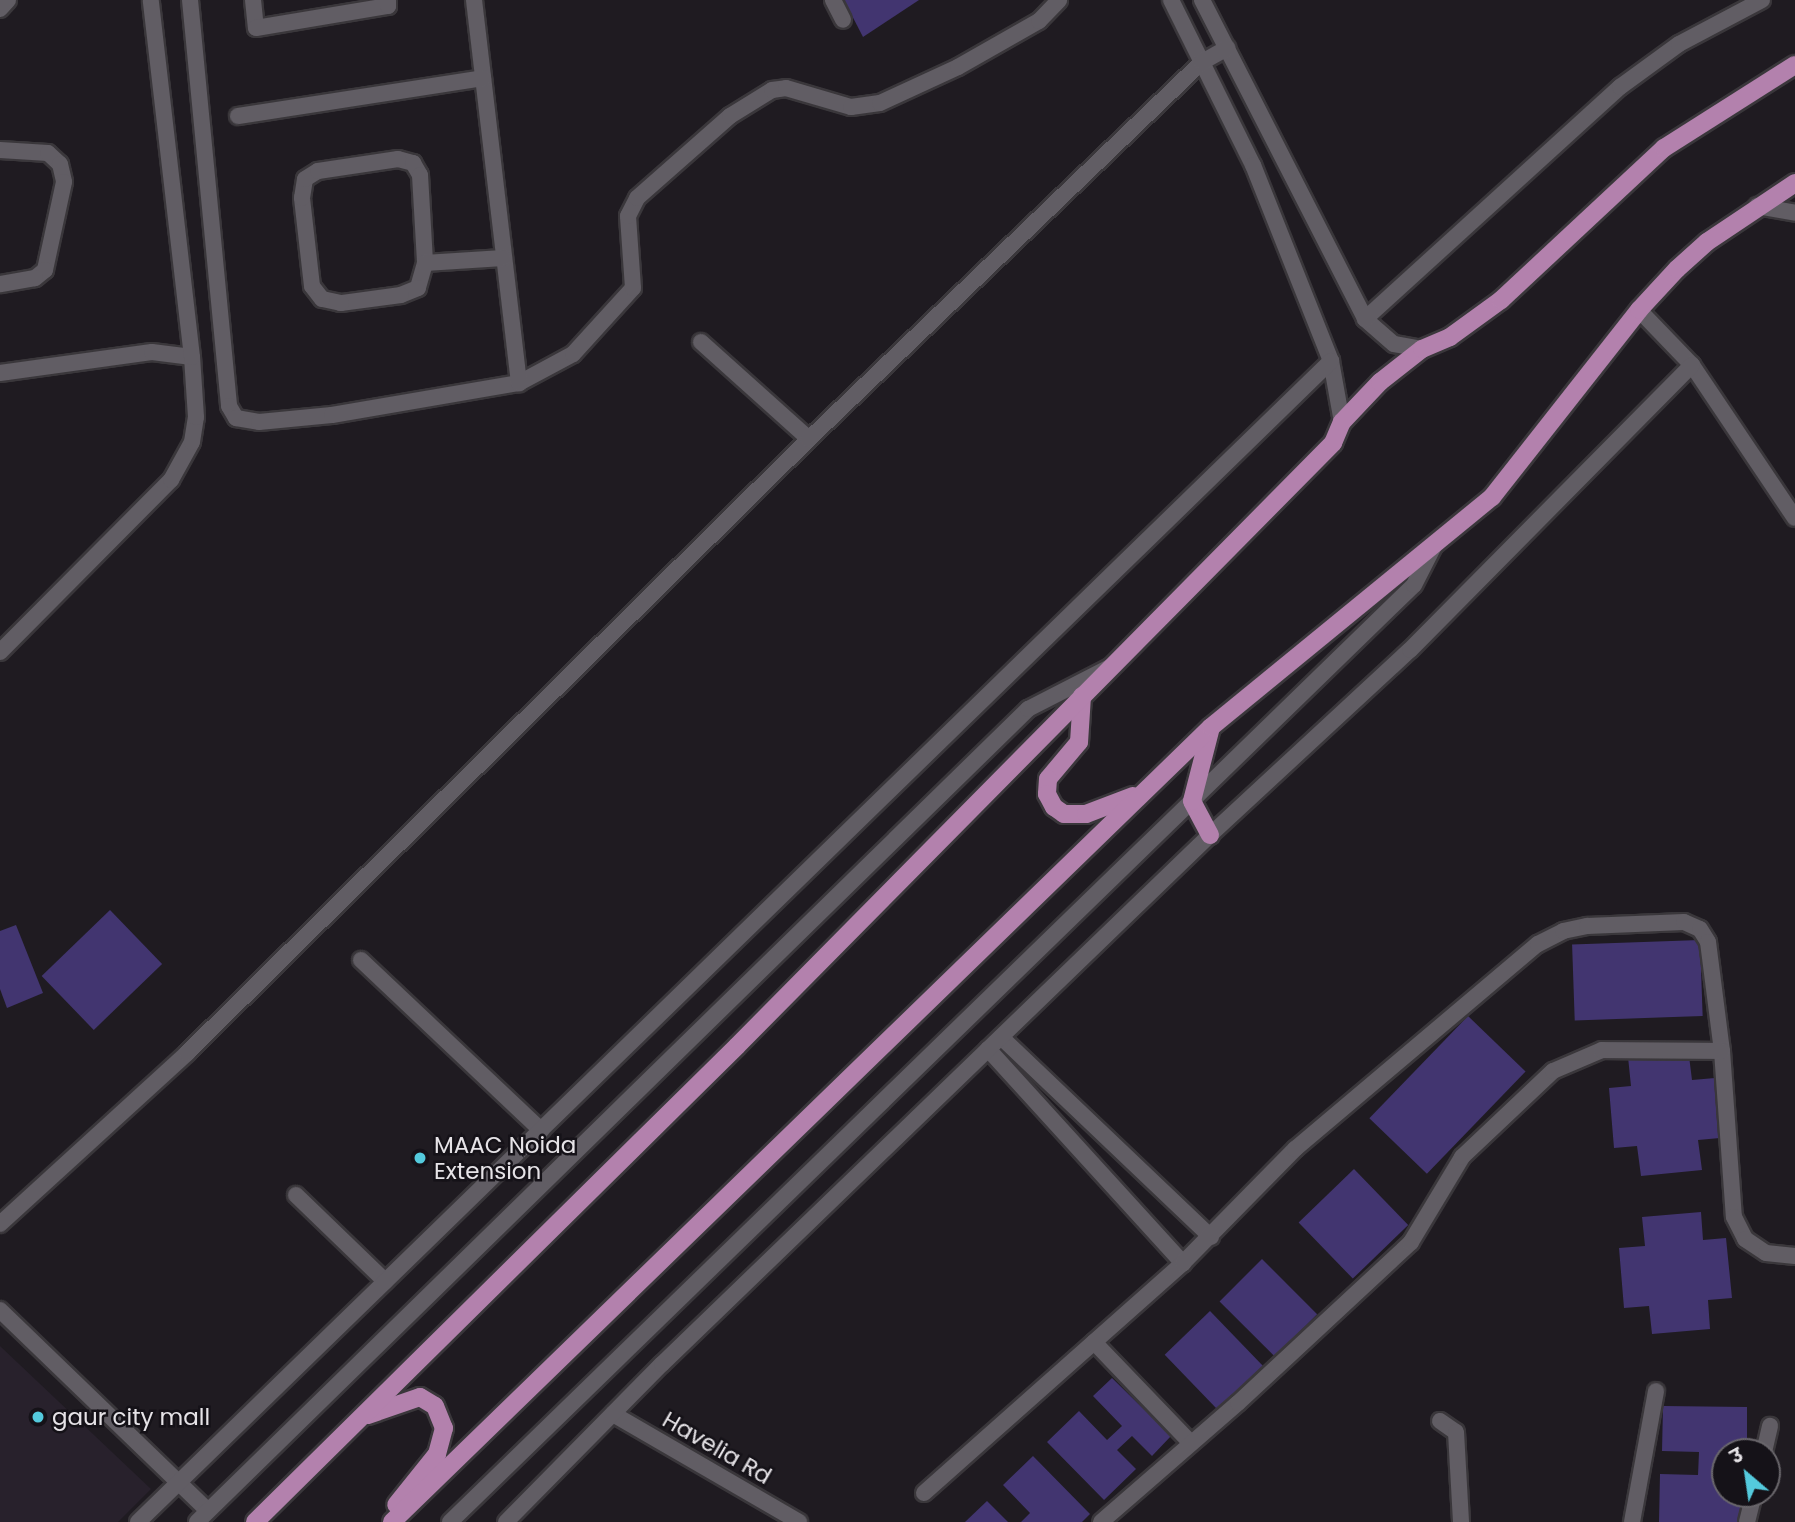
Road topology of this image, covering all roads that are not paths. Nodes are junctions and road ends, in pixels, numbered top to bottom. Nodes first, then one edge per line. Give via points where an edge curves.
1 (8, 0) edge
2 (151, 0) edge
3 (190, 0) edge
4 (253, 0) edge
5 (388, 0) edge
6 (474, 0) edge
7 (833, 0) edge
8 (1059, 0) edge
9 (1171, 0) edge
10 (1202, 0) edge
11 (1762, 0) edge
12 (0, 9) edge
13 (843, 20) dead end
14 (1227, 48) junction
15 (1202, 62) junction
16 (1795, 65) edge
17 (483, 78) junction
18 (239, 116) dead end
19 (0, 150) edge
20 (1795, 183) edge
21 (1757, 206) junction
22 (1795, 213) edge
23 (503, 258) junction
24 (425, 262) junction
25 (0, 284) edge
26 (1639, 310) junction
27 (1365, 319) junction
28 (702, 342) dead end
29 (1422, 349) junction
30 (192, 357) junction
31 (1331, 362) junction
32 (1692, 365) junction
33 (0, 373) edge
34 (519, 383) junction
35 (1342, 422) junction
36 (809, 439) junction
37 (1795, 518) edge
38 (1437, 539) junction
39 (0, 652) edge
40 (1112, 665) junction
41 (1082, 696) junction
42 (1211, 727) junction
43 (1146, 790) junction
44 (1192, 801) junction
45 (1210, 835) junction
46 (360, 960) dead end
47 (1000, 1037) junction
48 (988, 1049) junction
49 (1722, 1051) junction
50 (541, 1129) junction
51 (296, 1195) dead end
52 (0, 1223) edge
53 (1211, 1237) junction
54 (1795, 1256) edge
55 (1183, 1263) junction
56 (385, 1281) junction
57 (0, 1310) edge
58 (1094, 1342) junction
59 (1656, 1391) dead end
60 (613, 1414) junction
61 (358, 1419) junction
62 (1440, 1421) dead end
63 (1770, 1426) dead end
64 (1767, 1438) edge
65 (1189, 1441) junction
66 (178, 1483) junction
67 (924, 1493) dead end
68 (202, 1517) edge
69 (138, 1522) edge
70 (254, 1522) edge
71 (383, 1522) edge
72 (393, 1522) edge
73 (450, 1522) edge
74 (506, 1522) edge
75 (799, 1522) edge
76 (1101, 1522) edge
77 (1461, 1522) edge
78 (1632, 1522) edge

1 - 12 street
2 - 30 street
3 - 34 street via 231,412 259,422 332,415
4 - 5 street via 256,27 388,6
6 - 17 street
7 - 13 street
8 - 34 street via 1039,22 880,103 851,107 786,88 772,90 730,116 637,198 628,216 633,288 573,354
9 - 15 street
10 - 14 street
11 - 27 street via 1679,44 1620,87
14 - 15 street
14 - 27 street
15 - 31 street via 1254,165
15 - 36 street
16 - 29 main road via 1664,148 1501,300 1450,337
17 - 18 street
17 - 23 street
19 - 25 street via 48,153 60,164 64,182 45,270 35,278
20 - 21 main road
21 - 22 street
21 - 26 main road via 1707,242
23 - 24 street
23 - 34 street
24 - 24 street via 420,175 413,163 398,159 318,171 305,180 302,198 312,286 322,299 341,303 401,295 418,288
26 - 32 street
26 - 38 main road via 1492,497
27 - 29 street via 1394,344
28 - 36 street
29 - 35 main road via 1380,382
30 - 33 street via 152,352
30 - 39 street via 194,430 171,480
31 - 35 street
31 - 50 street
32 - 37 street
32 - 45 street via 1410,650
35 - 40 main road via 1333,443
36 - 52 street via 197,1043
38 - 42 main road
38 - 44 street via 1414,585
40 - 41 main road
40 - 68 street via 1028,709
41 - 43 main road via 1079,742 1048,779 1047,794 1054,807 1064,814 1086,814
41 - 61 main road via 727,1056
42 - 43 main road
42 - 44 main road
43 - 72 main road
44 - 45 main road
44 - 73 street
45 - 47 street
46 - 50 street
47 - 48 street
47 - 53 street
48 - 55 street
48 - 60 street
49 - 53 street via 1708,943 1700,929 1684,922 1563,931 1538,944 1295,1149
49 - 54 street via 1734,1217 1745,1239 1766,1253
49 - 65 street via 1602,1050 1553,1071 1462,1157 1410,1242 1238,1403
50 - 56 street
51 - 56 street
53 - 55 street
55 - 58 street
56 - 66 street
57 - 66 street
58 - 65 street
58 - 67 street
59 - 78 street
60 - 74 street
60 - 75 street, Havelia Rd
61 - 70 main road
61 - 71 main road via 420,1397 435,1406 444,1428 437,1454
62 - 77 street via 1456,1432
63 - 64 street
65 - 76 street
66 - 68 street
66 - 69 street

